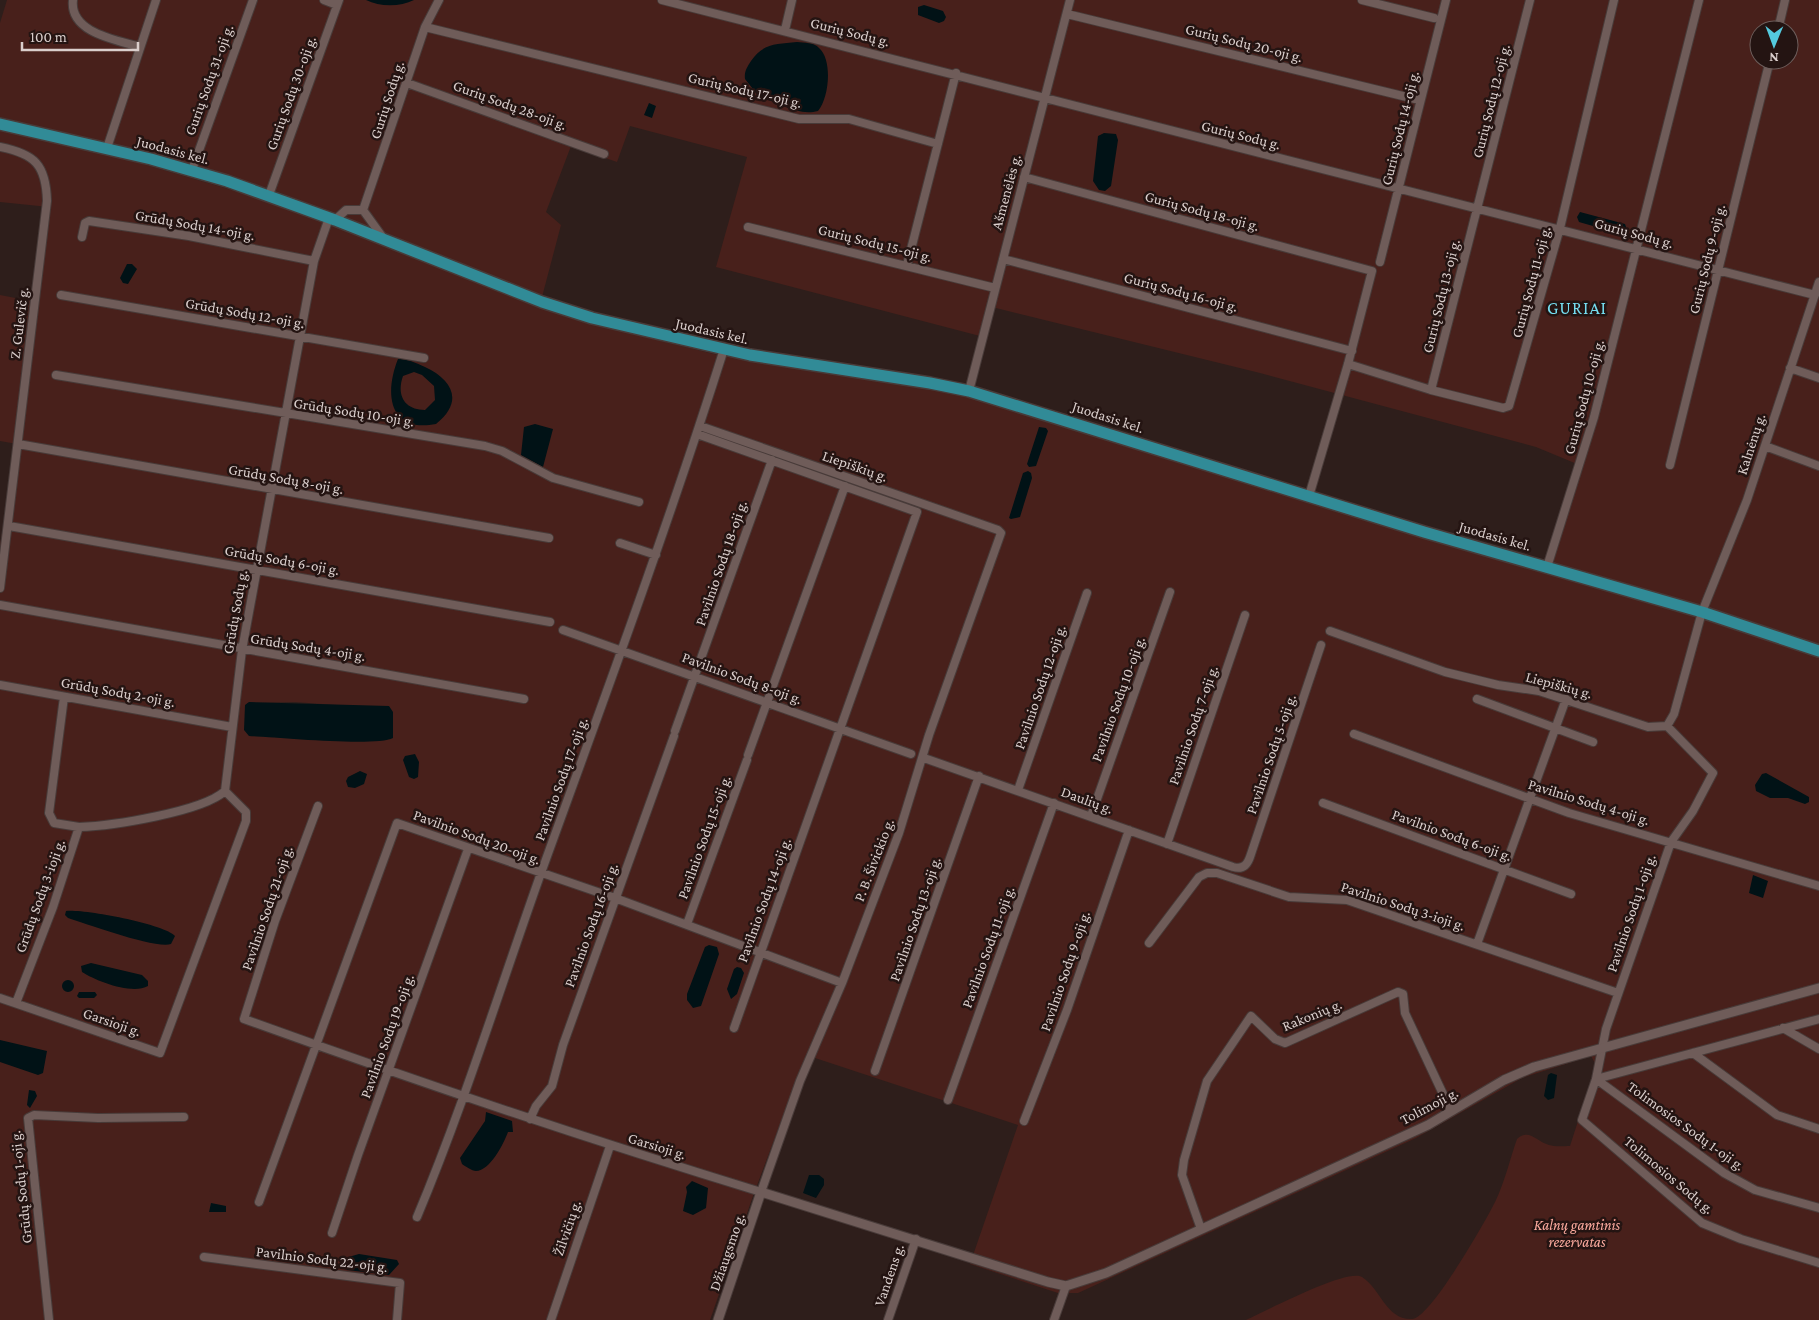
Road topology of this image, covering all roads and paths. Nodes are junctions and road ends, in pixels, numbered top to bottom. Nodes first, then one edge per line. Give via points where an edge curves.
1 (72, 0) edge
2 (156, 0) edge
3 (253, 0) edge
4 (324, 0) edge
5 (662, 0) edge
6 (792, 0) edge
7 (1070, 0) edge
8 (1362, 0) edge
9 (1446, 0) edge
10 (1530, 0) edge
11 (1614, 0) edge
12 (1700, 0) edge
13 (1785, 0) edge
14 (438, 1) edge
15 (338, 2) edge
16 (1067, 14) junction
17 (1434, 18) dead end
18 (1780, 20) edge
19 (425, 27) junction
20 (785, 30) junction
21 (140, 47) junction
22 (1768, 70) edge
23 (956, 73) junction
24 (407, 83) junction
25 (1046, 97) junction
26 (1415, 99) dead end
27 (0, 124) edge
28 (938, 144) junction
29 (0, 147) edge
30 (107, 148) junction
31 (604, 154) dead end
32 (192, 170) junction
33 (1024, 178) junction
34 (1400, 188) junction
35 (269, 195) junction
36 (1478, 208) junction
37 (363, 210) junction
38 (332, 219) junction
39 (748, 227) dead end
40 (1560, 228) junction
41 (82, 237) dead end
42 (384, 239) junction
43 (1638, 249) junction
44 (1003, 259) junction
45 (314, 261) junction
46 (1380, 262) dead end
47 (907, 265) junction
48 (1718, 270) junction
49 (996, 288) junction
50 (1817, 289) edge
51 (61, 295) dead end
52 (299, 336) junction
53 (724, 349) junction
54 (1352, 351) junction
55 (424, 358) dead end
56 (1348, 364) junction
57 (1790, 368) junction
58 (56, 375) dead end
59 (1819, 378) edge
60 (1432, 390) junction
61 (970, 391) junction
62 (284, 414) junction
63 (699, 430) junction
64 (18, 444) junction
65 (1765, 446) junction
66 (772, 460) junction
67 (1670, 465) dead end
68 (1819, 466) edge
69 (845, 486) junction
70 (271, 490) junction
71 (1309, 496) junction
72 (639, 502) dead end
73 (9, 526) junction
74 (1001, 533) joint
75 (549, 538) dead end
76 (620, 543) dead end
77 (656, 555) junction
78 (1547, 567) junction
79 (257, 569) junction
80 (0, 588) edge
81 (1170, 592) dead end
82 (1087, 593) dead end
83 (0, 605) edge
84 (1702, 612) junction
85 (1245, 615) dead end
86 (550, 622) dead end
87 (563, 630) dead end
88 (1330, 630) dead end
89 (1321, 645) dead end
90 (242, 650) junction
91 (623, 650) junction
92 (1819, 650) edge
93 (696, 676) junction
94 (0, 685) edge
95 (64, 697) junction
96 (524, 698) dead end
97 (1477, 699) dead end
98 (1566, 700) junction
99 (768, 702) junction
100 (232, 726) junction
101 (1667, 726) junction
102 (840, 728) junction
103 (1556, 728) junction
104 (1354, 734) dead end
105 (1593, 742) dead end
106 (911, 754) dead end
107 (924, 758) junction
108 (980, 776) junction
109 (1018, 790) junction
110 (224, 792) junction
111 (1531, 800) junction
112 (1054, 803) junction
113 (1323, 803) dead end
114 (318, 806) dead end
115 (1091, 816) junction
116 (79, 827) junction
117 (1129, 830) junction
118 (1671, 842) junction
119 (1167, 844) junction
120 (468, 849) junction
121 (1242, 868) joint
122 (1504, 869) junction
123 (541, 874) junction
124 (1819, 886) edge
125 (1571, 894) dead end
126 (615, 898) junction
127 (687, 924) junction
128 (1149, 943) dead end
129 (1477, 944) junction
130 (760, 952) junction
131 (842, 983) junction
132 (1819, 988) edge
133 (1618, 993) junction
134 (0, 998) edge
135 (16, 1004) junction
136 (1819, 1018) edge
137 (244, 1019) joint
138 (734, 1028) dead end
139 (1783, 1028) junction
140 (316, 1045) junction
141 (1602, 1047) junction
142 (1819, 1049) edge
143 (1693, 1053) junction
144 (875, 1071) dead end
145 (388, 1072) junction
146 (1596, 1078) junction
147 (462, 1097) junction
148 (948, 1100) dead end
149 (1451, 1111) junction
150 (184, 1117) dead end
151 (530, 1119) junction
152 (1024, 1121) dead end
153 (1819, 1129) edge
154 (610, 1146) junction
155 (762, 1192) junction
156 (259, 1202) dead end
157 (1819, 1208) edge
158 (417, 1217) dead end
159 (1201, 1228) junction
160 (332, 1233) dead end
161 (916, 1239) junction
162 (204, 1257) dead end
163 (1819, 1263) edge
164 (1066, 1286) junction
165 (49, 1320) edge
166 (396, 1320) edge
167 (551, 1320) edge
168 (718, 1320) edge
169 (888, 1320) edge
170 (1054, 1320) edge

1 - 21 street via 78,18 87,28
2 - 21 street
3 - 32 street, Gurių Sodų 31-oji g.
4 - 15 street
5 - 20 street, Gurių Sodų g.
6 - 20 street
7 - 16 street, Ašmenėlės g.
8 - 17 street
9 - 34 street, Gurių Sodų 14-oji g.
10 - 36 street, Gurių Sodų 12-oji g.
11 - 40 street, Gurių Sodų 11-oji g.
12 - 43 street, Gurių Sodų 10-oji g.
13 - 18 street
14 - 19 street, Gurių Sodų g.
15 - 35 street, Gurių Sodų 30-oji g.
16 - 25 street, Ašmenėlės g.
16 - 26 street, Gurių Sodų 20-oji g.
19 - 24 street, Gurių Sodų g.
19 - 28 street, Gurių Sodų 17-oji g. via 799,118 849,119
20 - 23 street, Gurių Sodų g.
21 - 30 street
22 - 48 street, Gurių Sodų 9-oji g.
23 - 25 street, Gurių Sodų g.
23 - 28 street
24 - 31 street, Gurių Sodų 28-oji g.
24 - 37 street, Gurių Sodų g.
25 - 33 street, Ašmenėlės g.
25 - 34 street, Gurių Sodų g. via 1211,142
27 - 30 main road, Juodasis kel.
28 - 47 street
29 - 64 street, Z. Gulevič g. via 33,158 46,183 47,202
30 - 32 main road, Juodasis kel.
32 - 35 main road, Juodasis kel.
33 - 44 street, Ašmenėlės g.
33 - 54 street, Gurių Sodų 18-oji g. via 1372,271
34 - 36 street, Gurių Sodų g.
34 - 46 street, Gurių Sodų 14-oji g.
35 - 38 main road, Juodasis kel.
36 - 40 street, Gurių Sodų g.
36 - 60 street, Gurių Sodų 13-oji g.
37 - 38 street via 346,210
37 - 42 street
38 - 42 main road, Juodasis kel.
38 - 45 street, Grūdų Sodų g.
39 - 47 street, Gurių Sodų 15-oji g.
40 - 43 street, Gurių Sodų g.
40 - 60 street, Gurių Sodų 11-oji g. via 1509,406 1503,408
41 - 45 street, Grūdų Sodų 14-oji g. via 85,223 89,221 189,236
42 - 53 main road, Juodasis kel. via 570,312
43 - 48 street, Gurių Sodų g.
43 - 78 street, Gurių Sodų 10-oji g. via 1594,416
44 - 49 street, Ašmenėlės g.
44 - 54 street, Gurių Sodų 16-oji g.
45 - 52 street, Grūdų Sodų g.
47 - 49 street, Gurių Sodų 15-oji g.
48 - 50 street, Gurių Sodų g.
48 - 67 street, Gurių Sodų 9-oji g.
49 - 61 street, Ašmenėlės g.
50 - 57 street, Kalnėnų g.
51 - 52 street, Grūdų Sodų 12-oji g.
52 - 55 street, Grūdų Sodų 12-oji g.
52 - 62 street, Grūdų Sodų g.
53 - 61 main road, Juodasis kel.
53 - 63 street, Pavilnio Sodų 17-oji g.
54 - 56 street
56 - 60 street, Gurių Sodų 11-oji g.
56 - 71 street
57 - 59 street
57 - 65 street, Kalnėnų g.
58 - 62 street, Grūdų Sodų 10-oji g.
61 - 71 main road, Juodasis kel.
62 - 70 street, Grūdų Sodų g.
62 - 72 street, Grūdų Sodų 10-oji g. via 490,447 553,478
63 - 66 street
63 - 74 street, Liepiškių g.
63 - 77 street, Pavilnio Sodų 17-oji g.
64 - 70 street, Grūdų Sodų 8-oji g.
64 - 73 street, Z. Gulevič g.
65 - 68 street
65 - 84 street, Kalnėnų g.
66 - 69 street
66 - 93 street, Pavilnio Sodų 18-oji g.
69 - 99 street, Pavilnio Sodų 15-oji g.
69 - 102 street, Pavilnio Sodų 14-oji g. via 917,512
70 - 75 street, Grūdų Sodų 8-oji g.
70 - 79 street, Grūdų Sodų g.
71 - 78 main road, Juodasis kel.
73 - 79 street, Grūdų Sodų 6-oji g.
73 - 80 street, Z. Gulevič g.
74 - 107 street, P. B. Šivickio g. via 929,735
76 - 77 street
77 - 91 street, Pavilnio Sodų 17-oji g.
78 - 84 main road, Juodasis kel.
79 - 86 street, Grūdų Sodų 6-oji g.
79 - 90 street, Grūdų Sodų g.
81 - 115 street, Pavilnio Sodų 10-oji g.
82 - 109 street, Pavilnio Sodų 12-oji g.
83 - 90 street, Grūdų Sodų 4-oji g.
84 - 92 main road, Juodasis kel.
84 - 101 street via 1674,714
85 - 119 street, Pavilnio Sodų 7-oji g.
87 - 91 street, Pavilnio Sodų 8-oji g.
88 - 98 street, Liepiškių g. via 1445,672 1539,691
89 - 121 street, Pavilnio Sodų 5-oji g. via 1251,854
90 - 96 street, Grūdų Sodų 4-oji g.
90 - 100 street, Grūdų Sodų g.
91 - 93 street, Pavilnio Sodų 8-oji g.
91 - 123 street, Pavilnio Sodų 17-oji g.
93 - 99 street, Pavilnio Sodų 8-oji g.
93 - 126 street, Pavilnio Sodų 16-oji g.
94 - 95 street, Grūdų Sodų 2-oji g.
95 - 100 street, Grūdų Sodų 2-oji g.
95 - 116 street via 49,813 54,823
97 - 103 street
98 - 101 street, Liepiškių g. via 1648,727
98 - 103 street
99 - 102 street, Pavilnio Sodų 8-oji g.
99 - 127 street, Pavilnio Sodų 15-oji g.
100 - 110 street, Grūdų Sodų g.
101 - 118 street, Pavilnio Sodų 1-oji g. via 1713,773
102 - 106 street, Pavilnio Sodų 8-oji g.
102 - 130 street, Pavilnio Sodų 14-oji g.
103 - 105 street
103 - 111 street
104 - 111 street, Pavilnio Sodų 4-oji g.
107 - 108 street, Daulių g.
107 - 131 street, P. B. Šivickio g.
108 - 109 street, Daulių g.
108 - 144 street, Pavilnio Sodų 13-oji g.
109 - 112 street, Daulių g.
110 - 116 street, Grūdų Sodų 3-ioji g. via 203,805 114,825
110 - 135 street, Garsioji g. via 246,812 246,821 160,1053
111 - 118 street, Pavilnio Sodų 4-oji g.
111 - 122 street
112 - 115 street, Daulių g.
112 - 148 street, Pavilnio Sodų 11-oji g.
113 - 122 street, Pavilnio Sodų 6-oji g.
114 - 137 street, Pavilnio Sodų 21-oji g. via 275,921
115 - 117 street, Daulių g.
116 - 135 street, Grūdų Sodų 3-ioji g.
117 - 119 street, Daulių g.
117 - 152 street, Pavilnio Sodų 9-oji g. via 1067,1010
118 - 124 street, Pavilnio Sodų 4-oji g.
118 - 133 street, Pavilnio Sodų 1-oji g.
119 - 121 street, Daulių g.
120 - 123 street, Pavilnio Sodų 20-oji g.
120 - 140 street, Pavilnio Sodų 20-oji g. via 397,823
120 - 145 street, Pavilnio Sodų 19-oji g.
122 - 125 street, Pavilnio Sodų 6-oji g.
122 - 129 street
123 - 126 street, Pavilnio Sodų 20-oji g.
123 - 147 street, Pavilnio Sodų 17-oji g.
126 - 127 street, Pavilnio Sodų 20-oji g.
126 - 151 street, Pavilnio Sodų 16-oji g. via 563,1045 552,1086
127 - 130 street, Pavilnio Sodų 20-oji g.
128 - 129 street, Pavilnio Sodų 3-ioji g. via 1199,877 1207,873 1229,876 1289,897 1347,900
129 - 133 street, Pavilnio Sodų 3-ioji g.
130 - 131 street, Pavilnio Sodų 20-oji g.
130 - 138 street, Pavilnio Sodų 14-oji g.
131 - 155 street, P. B. Šivickio g. via 800,1081
132 - 141 street, Tolimoji g.
133 - 141 street, Pavilnio Sodų 1-oji g.
134 - 135 street, Garsioji g.
136 - 139 street
137 - 140 street, Garsioji g.
139 - 142 street
139 - 143 street
140 - 145 street, Garsioji g.
140 - 156 street, Pavilnio Sodų 20-oji g.
141 - 146 street, Tolimosios Sodų g.
141 - 149 street, Tolimoji g. via 1518,1074
143 - 146 street
143 - 153 street via 1776,1115
145 - 147 street, Garsioji g.
145 - 160 street, Pavilnio Sodų 19-oji g.
146 - 157 street, Tolimosios Sodų 1-oji g. via 1731,1178 1755,1190
146 - 163 street, Tolimosios Sodų g. via 1582,1120 1702,1223 1741,1239
147 - 151 street, Garsioji g.
147 - 158 street, Pavilnio Sodų 17-oji g.
149 - 159 street, Tolimoji g. via 1317,1177
149 - 159 street, Rakonių g. via 1405,1012 1403,994 1398,992 1285,1043 1275,1039 1251,1016 1207,1081 1184,1160 1182,1175
150 - 165 street, Grūdų Sodų 1-oji g. via 34,1115 28,1118
151 - 154 street, Garsioji g.
154 - 155 street, Garsioji g.
154 - 167 street, Žilvičių g.
155 - 161 street, Garsioji g.
155 - 168 street, Džiaugsmo g.
159 - 164 street, Tolimoji g. via 1106,1273
161 - 164 street, Garsioji g.
161 - 169 street, Vandens g.
162 - 166 street, Pavilnio Sodų 22-oji g. via 400,1283
164 - 170 street

